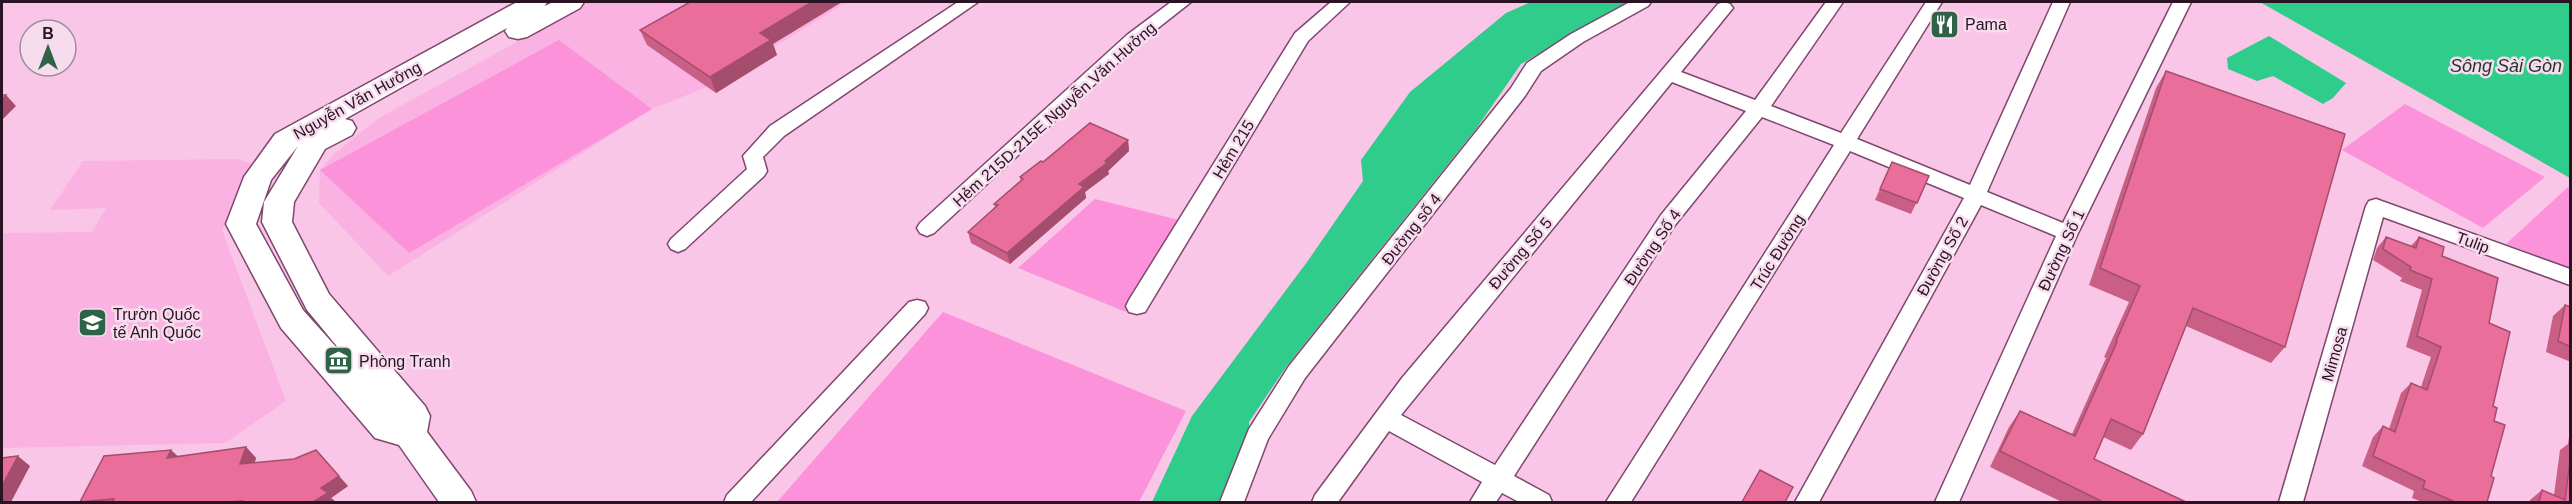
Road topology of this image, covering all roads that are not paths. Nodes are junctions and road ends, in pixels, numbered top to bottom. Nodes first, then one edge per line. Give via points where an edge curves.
1 (535, 2) edge
2 (571, 2) edge
3 (969, 2) edge
4 (1182, 2) edge
5 (1341, 2) edge
6 (1642, 2) edge
7 (1835, 2) edge
8 (1934, 2) edge
9 (2062, 2) edge
10 (2182, 2) edge
11 (1724, 8) dead end
12 (1669, 74) junction
13 (1760, 108) junction
14 (1846, 142) junction
15 (1976, 195) junction
16 (2385, 203) joint
17 (927, 228) dead end
18 (2068, 233) junction
19 (678, 244) dead end
20 (2571, 277) edge
21 (1137, 306) dead end
22 (917, 308) dead end
23 (1386, 417) junction
24 (411, 435) junction
25 (1498, 479) junction
26 (459, 502) edge
27 (736, 502) edge
28 (1232, 502) edge
29 (1324, 502) edge
30 (1482, 502) edge
31 (1540, 502) edge
32 (1618, 502) edge
33 (1808, 502) edge
34 (1947, 502) edge
35 (2294, 502) edge

1 - 24 main road, Nguyễn Văn Hưởng via 285,141 258,177 241,224 292,319 387,428
2 - 24 main road, Nguyễn Văn Hưởng via 315,142 279,202 277,222 318,302 413,416
3 - 19 street via 777,131 753,156 757,171
4 - 17 street, Hẻm 215D-215E Nguyễn Văn Hưởng via 1133,39
5 - 21 street, Hẻm 215 via 1301,37
6 - 28 street, Đường số 4 via 1534,67 1297,372 1257,436
7 - 13 street, Đường Số 4
8 - 14 street, Trúc Đường
9 - 15 street, Đường Số 2
10 - 18 street, Đường Số 1
11 - 12 street, Đường Số 5
12 - 13 street
12 - 23 street, Đường Số 5
13 - 14 street
13 - 25 street, Đường Số 4 via 1668,220
14 - 15 street
14 - 32 street, Trúc Đường
15 - 18 street
15 - 33 street, Đường Số 2
16 - 20 street, Tulip
16 - 35 street, Mimosa
18 - 34 street, Đường Số 1
22 - 27 street
23 - 25 street
23 - 29 street, Đường Số 5
24 - 26 main road, Nguyễn Văn Hưởng
25 - 30 street, Đường Số 4
25 - 31 street

